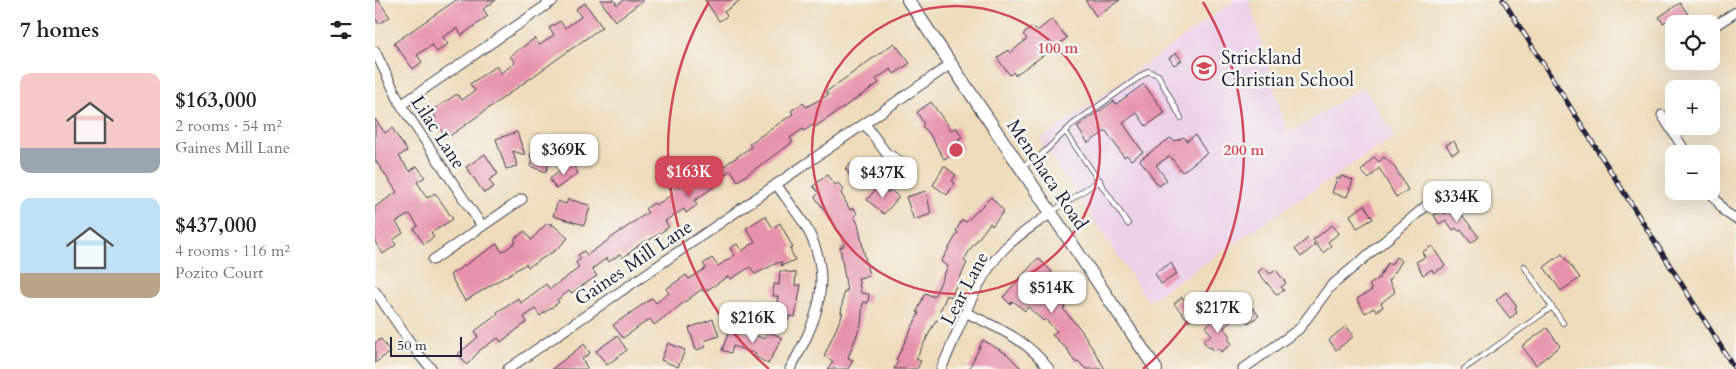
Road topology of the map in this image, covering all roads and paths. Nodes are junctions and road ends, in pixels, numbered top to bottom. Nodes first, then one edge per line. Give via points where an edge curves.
1 (554, 0) edge
2 (908, 0) edge
3 (1736, 12) edge
4 (1720, 22) edge
5 (375, 51) edge
6 (951, 64) junction
7 (401, 105) junction
8 (1663, 115) dead end
9 (1181, 118) dead end
10 (865, 124) junction
11 (1065, 131) junction
12 (1681, 145) edge
13 (907, 165) dead end
14 (1021, 168) junction
15 (1100, 180) junction
16 (776, 184) junction
17 (522, 199) dead end
18 (1716, 200) edge
19 (1426, 206) dead end
20 (1051, 213) junction
21 (1736, 219) edge
22 (1128, 224) dead end
23 (482, 226) junction
24 (433, 260) dead end
25 (1524, 266) dead end
26 (376, 295) edge
27 (1552, 307) junction
28 (967, 313) junction
29 (1563, 323) dead end
30 (432, 369) edge
31 (508, 369) edge
32 (790, 369) edge
33 (941, 369) edge
34 (1049, 369) edge
35 (1156, 369) edge
36 (1243, 369) edge
37 (1464, 369) edge

1 - 7 street
2 - 6 main road, Menchaca Road
3 - 4 street
5 - 7 street, Lilac Lane
6 - 10 street, Gaines Mill Lane
6 - 14 main road, Menchaca Road
7 - 23 street, Lilac Lane
8 - 12 street
9 - 11 lane via 1158,75 1148,71
10 - 13 street via 886,153
10 - 16 street, Gaines Mill Lane
11 - 14 lane via 1041,155
11 - 15 lane
14 - 20 main road, Menchaca Road
15 - 20 lane
15 - 22 lane
16 - 31 street, Gaines Mill Lane
16 - 32 street via 813,241 821,281 813,327
17 - 23 street
18 - 21 street via 1725,212
19 - 36 street via 1330,287 1299,329
20 - 28 street, Lear Lane via 1017,237 998,256
20 - 35 main road, Menchaca Road
23 - 24 street
25 - 27 lane
26 - 30 street
27 - 29 lane
27 - 37 lane
28 - 33 street, Lear Lane
28 - 34 street via 1017,338

